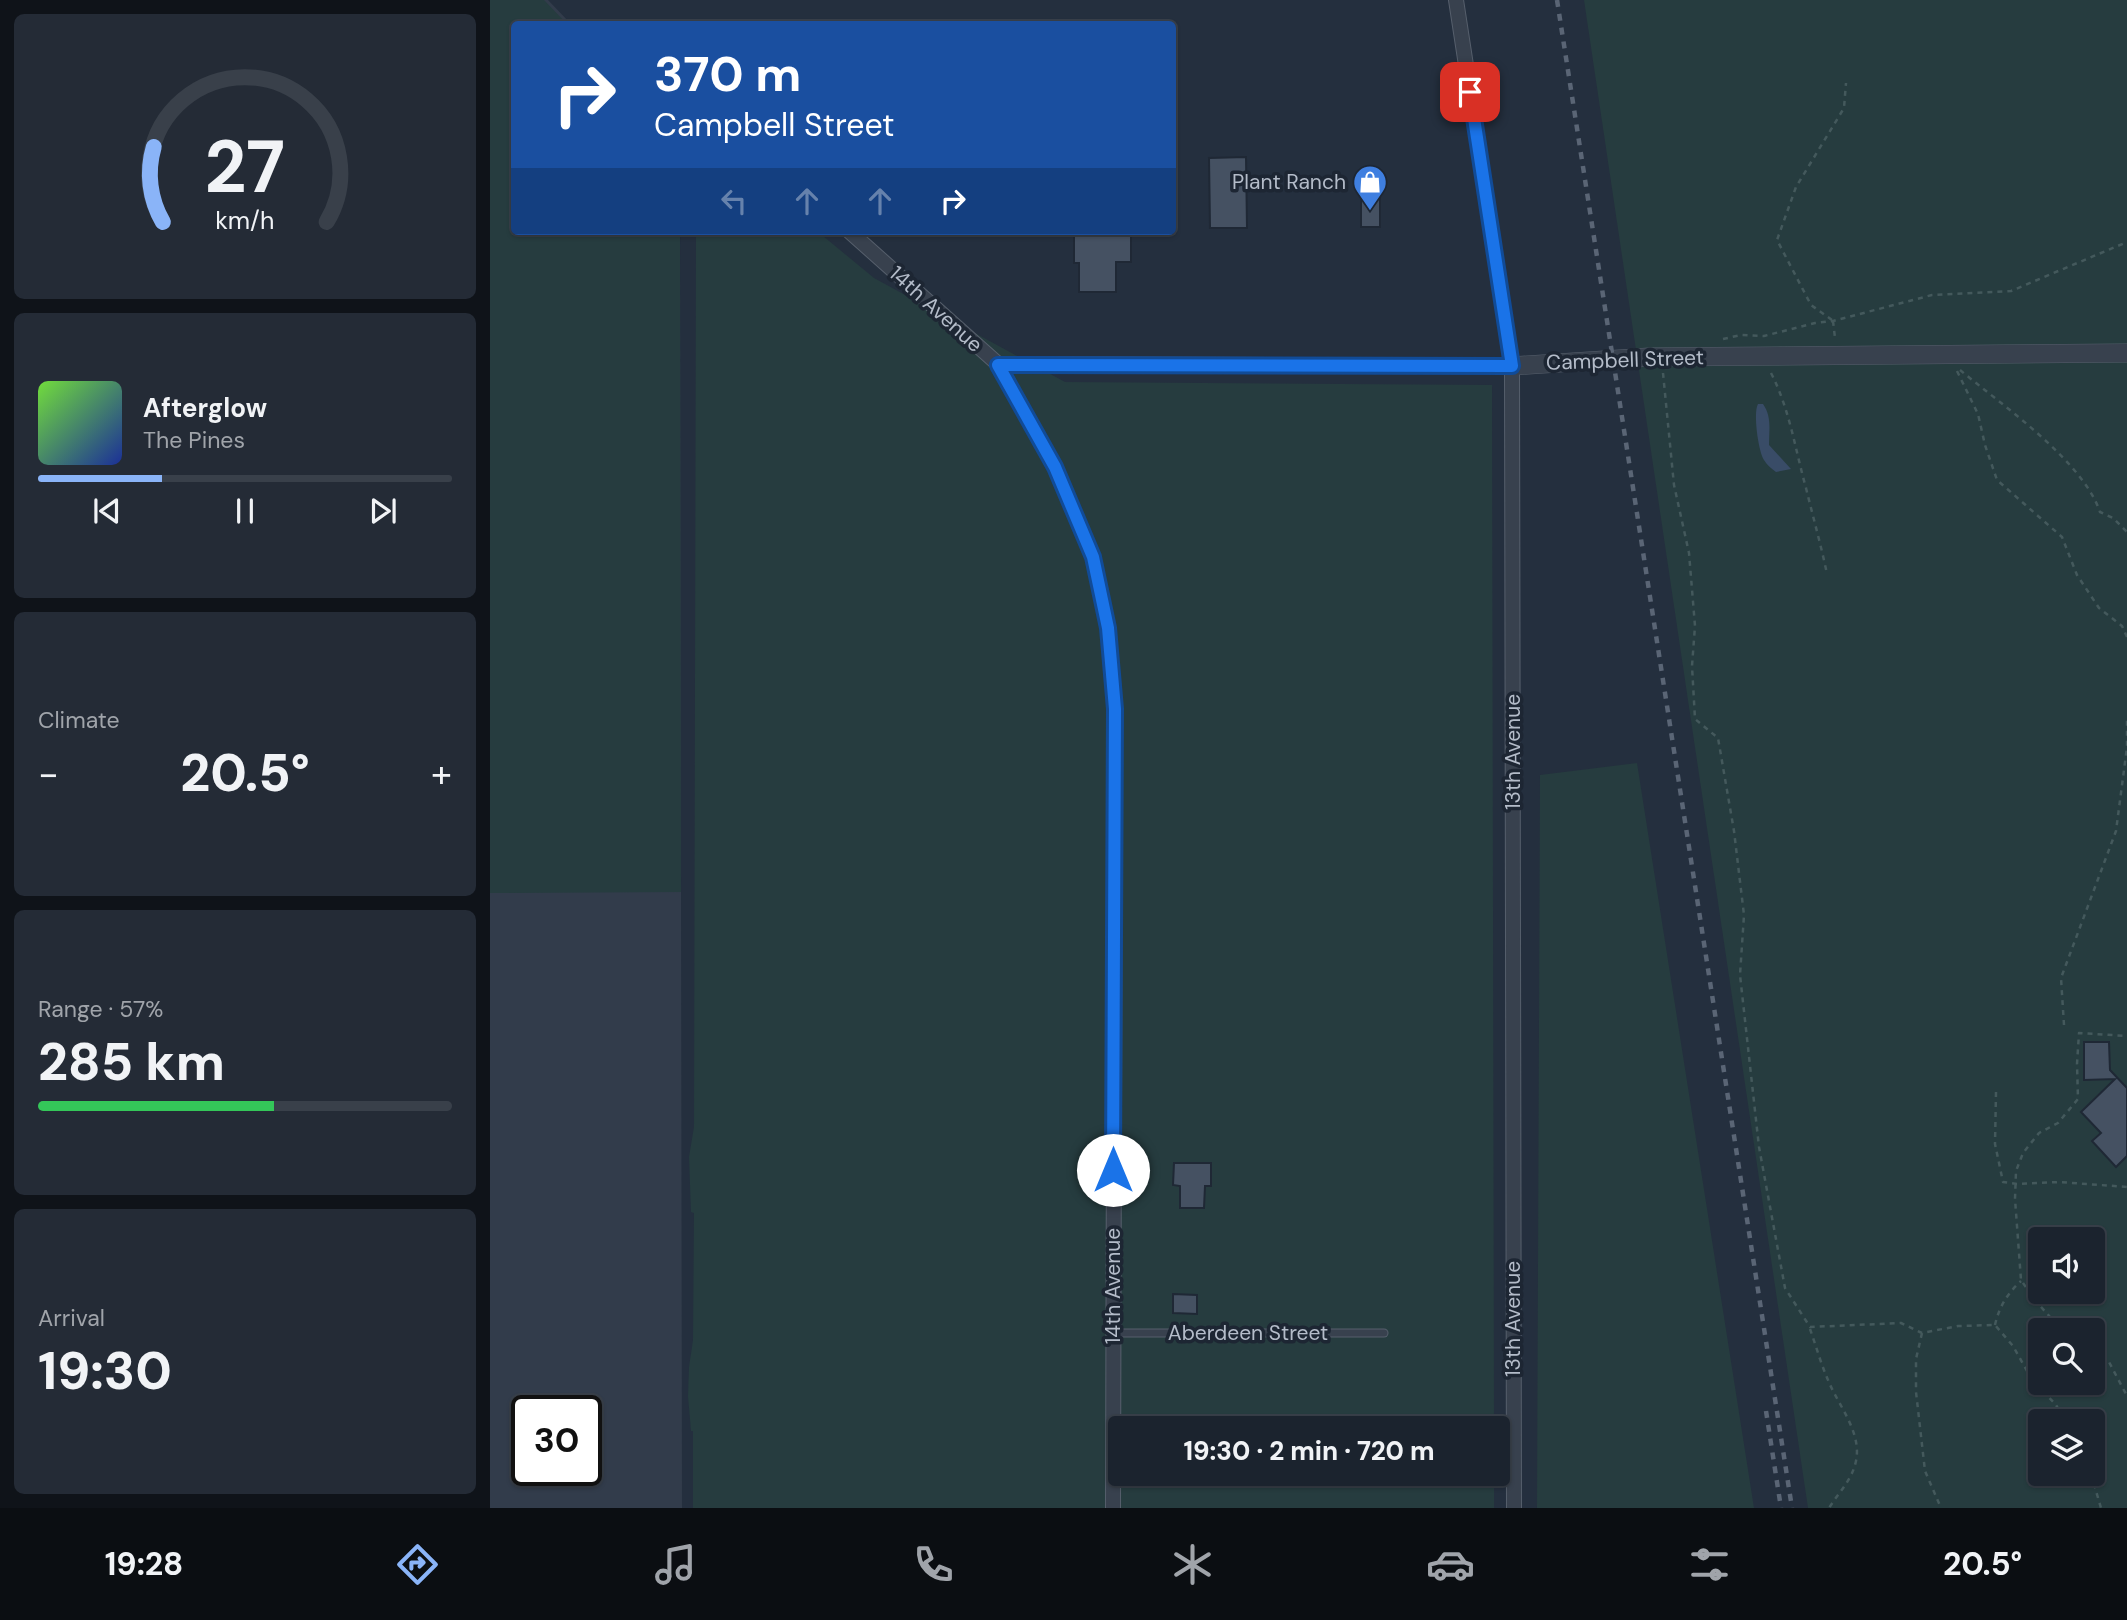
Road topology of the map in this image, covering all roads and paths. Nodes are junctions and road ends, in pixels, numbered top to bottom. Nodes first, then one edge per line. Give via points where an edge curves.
1 (1456, 0) edge
2 (1846, 83) dead end
3 (853, 235) edge
4 (2127, 242) edge
5 (1833, 321) junction
6 (1720, 340) dead end
7 (2127, 353) edge
8 (1663, 363) dead end
9 (998, 365) junction
10 (1512, 366) junction
11 (1768, 367) dead end
12 (2127, 532) edge
13 (1827, 574) dead end
14 (2127, 637) edge
15 (2127, 720) edge
16 (2064, 1025) dead end
17 (2127, 1036) edge
18 (1996, 1092) dead end
19 (2017, 1184) junction
20 (2127, 1187) edge
21 (2021, 1280) junction
22 (2051, 1318) edge
23 (1995, 1325) junction
24 (1810, 1327) junction
25 (1113, 1333) junction
26 (1384, 1333) dead end
27 (1922, 1333) junction
28 (2105, 1359) edge
29 (2127, 1396) edge
30 (2058, 1409) edge
31 (2095, 1486) edge
32 (1113, 1508) edge
33 (1514, 1508) edge
34 (1829, 1508) edge
35 (1941, 1508) edge
36 (2101, 1508) edge

1 - 10 street, 13th Avenue
2 - 5 path via 1844,108 1796,187 1777,240 1811,305
3 - 9 street, 14th Avenue
4 - 5 path via 2011,291 1932,295
5 - 6 path
7 - 10 street, Campbell Street via 1650,357
8 - 24 path via 1668,442 1689,553 1695,719 1717,738 1734,831 1744,915 1740,975 1759,1147 1786,1288
9 - 10 street, Campbell Street
9 - 25 street, 14th Avenue via 1055,467 1093,557 1108,628 1115,709
10 - 33 street, 13th Avenue
11 - 13 path via 1786,406
12 - 14 path via 2100,512 2095,497 2063,456 1952,363 1979,415 1997,480 2062,537 2077,576
15 - 16 path via 2116,831 2061,978
17 - 19 path via 2079,1032 2078,1099 2058,1123 2039,1133 2024,1153 2016,1171
18 - 19 path via 1995,1144 2003,1182
19 - 20 path
19 - 21 path
21 - 22 path
21 - 23 path via 1999,1310
23 - 27 path
23 - 30 path
24 - 27 path via 1901,1323
24 - 34 path via 1829,1383 1854,1433 1857,1459 1850,1479
25 - 26 lane, Aberdeen Street
25 - 32 street, 14th Avenue
27 - 35 path via 1916,1359 1917,1405 1925,1471
28 - 29 path
31 - 36 path

